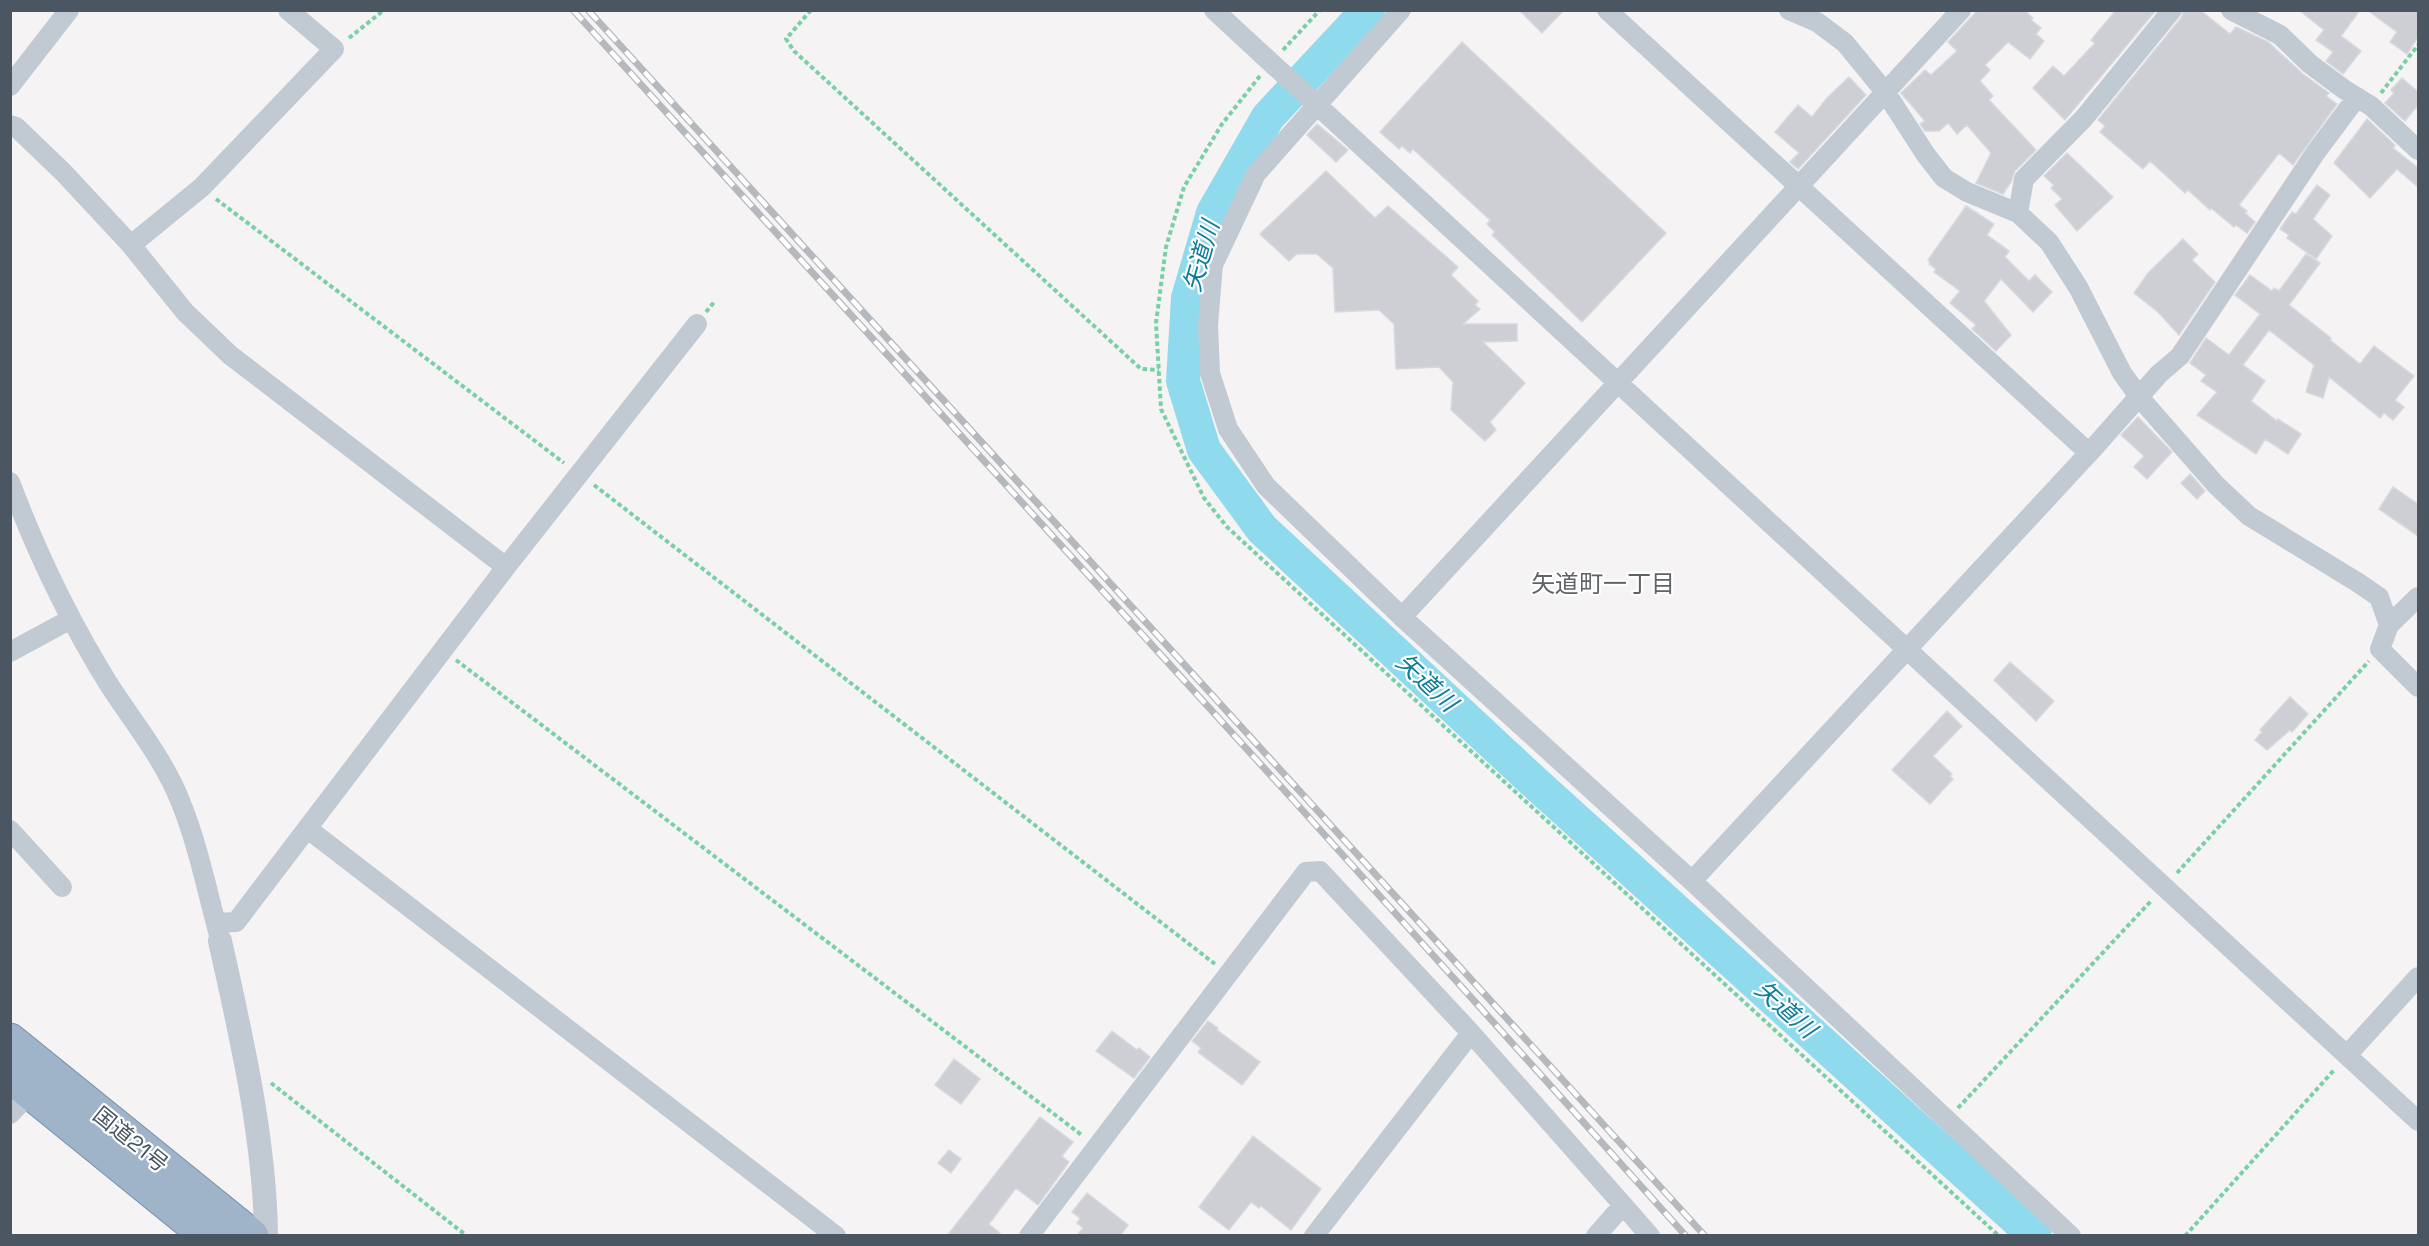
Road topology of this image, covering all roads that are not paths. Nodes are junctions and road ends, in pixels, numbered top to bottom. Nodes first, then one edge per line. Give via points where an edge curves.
1 (69, 10) edge
2 (288, 10) edge
3 (1214, 10) edge
4 (1401, 10) edge
5 (1607, 10) edge
6 (1789, 10) edge
7 (1961, 10) edge
8 (2172, 10) edge
9 (2231, 10) edge
10 (10, 86) edge
11 (1886, 93) junction
12 (2364, 101) junction
13 (1312, 102) junction
14 (10, 125) edge
15 (2418, 150) edge
16 (1799, 186) junction
17 (2018, 213) junction
18 (131, 245) junction
19 (697, 324) dead end
20 (1618, 382) junction
21 (2140, 398) junction
22 (2089, 453) junction
23 (10, 482) edge
24 (506, 567) junction
25 (2418, 597) edge
26 (1402, 617) junction
27 (72, 619) junction
28 (2389, 625) junction
29 (1906, 647) junction
30 (10, 652) edge
31 (2418, 687) edge
32 (308, 829) junction
33 (10, 831) edge
34 (1692, 881) junction
35 (62, 887) dead end
36 (218, 932) junction
37 (2418, 977) edge
38 (1471, 1033) junction
39 (10, 1040) edge
40 (2348, 1054) junction
41 (17, 1094) edge
42 (2418, 1121) edge
43 (72, 1126) junction
44 (1623, 1205) junction
45 (170, 1236) edge
46 (207, 1236) edge
47 (252, 1236) edge
48 (266, 1236) edge
49 (836, 1236) edge
50 (1029, 1236) edge
51 (1314, 1236) edge
52 (1596, 1236) edge
53 (1650, 1236) edge
54 (2071, 1236) edge

1 - 10 street
2 - 18 street via 334,49 201,187
3 - 13 street
4 - 13 street
5 - 16 street
6 - 11 street via 1817,22 1845,43
7 - 11 street
8 - 17 street via 2084,118 2024,179
9 - 12 street via 2280,35 2310,64
11 - 16 street
11 - 17 street via 1944,178
12 - 15 street
12 - 21 street via 2316,152 2180,356
13 - 20 street
13 - 26 street via 1256,174 1213,265 1208,325 1210,373 1228,429 1266,486
14 - 18 street via 63,172
16 - 20 street
16 - 22 street
17 - 21 street via 2049,242
18 - 24 street via 185,312 230,355
19 - 24 street
20 - 26 street
20 - 29 street
21 - 22 street
21 - 28 street via 2248,516 2379,597
22 - 29 street
23 - 27 street
24 - 32 street
25 - 28 street
26 - 34 street
27 - 30 street
27 - 36 street via 182,804
28 - 31 street via 2380,649
29 - 34 street
29 - 40 street
32 - 36 street via 236,922
32 - 49 street
33 - 35 street
34 - 54 street
36 - 48 street via 246,1063
37 - 40 street
38 - 44 street
38 - 50 street via 1320,871 1306,872
38 - 51 street
39 - 47 highway, 国道21号
40 - 42 street
41 - 43 highway, 国道21号
43 - 45 highway via 138,1194
43 - 46 highway, 国道21号
44 - 52 street
44 - 53 street

